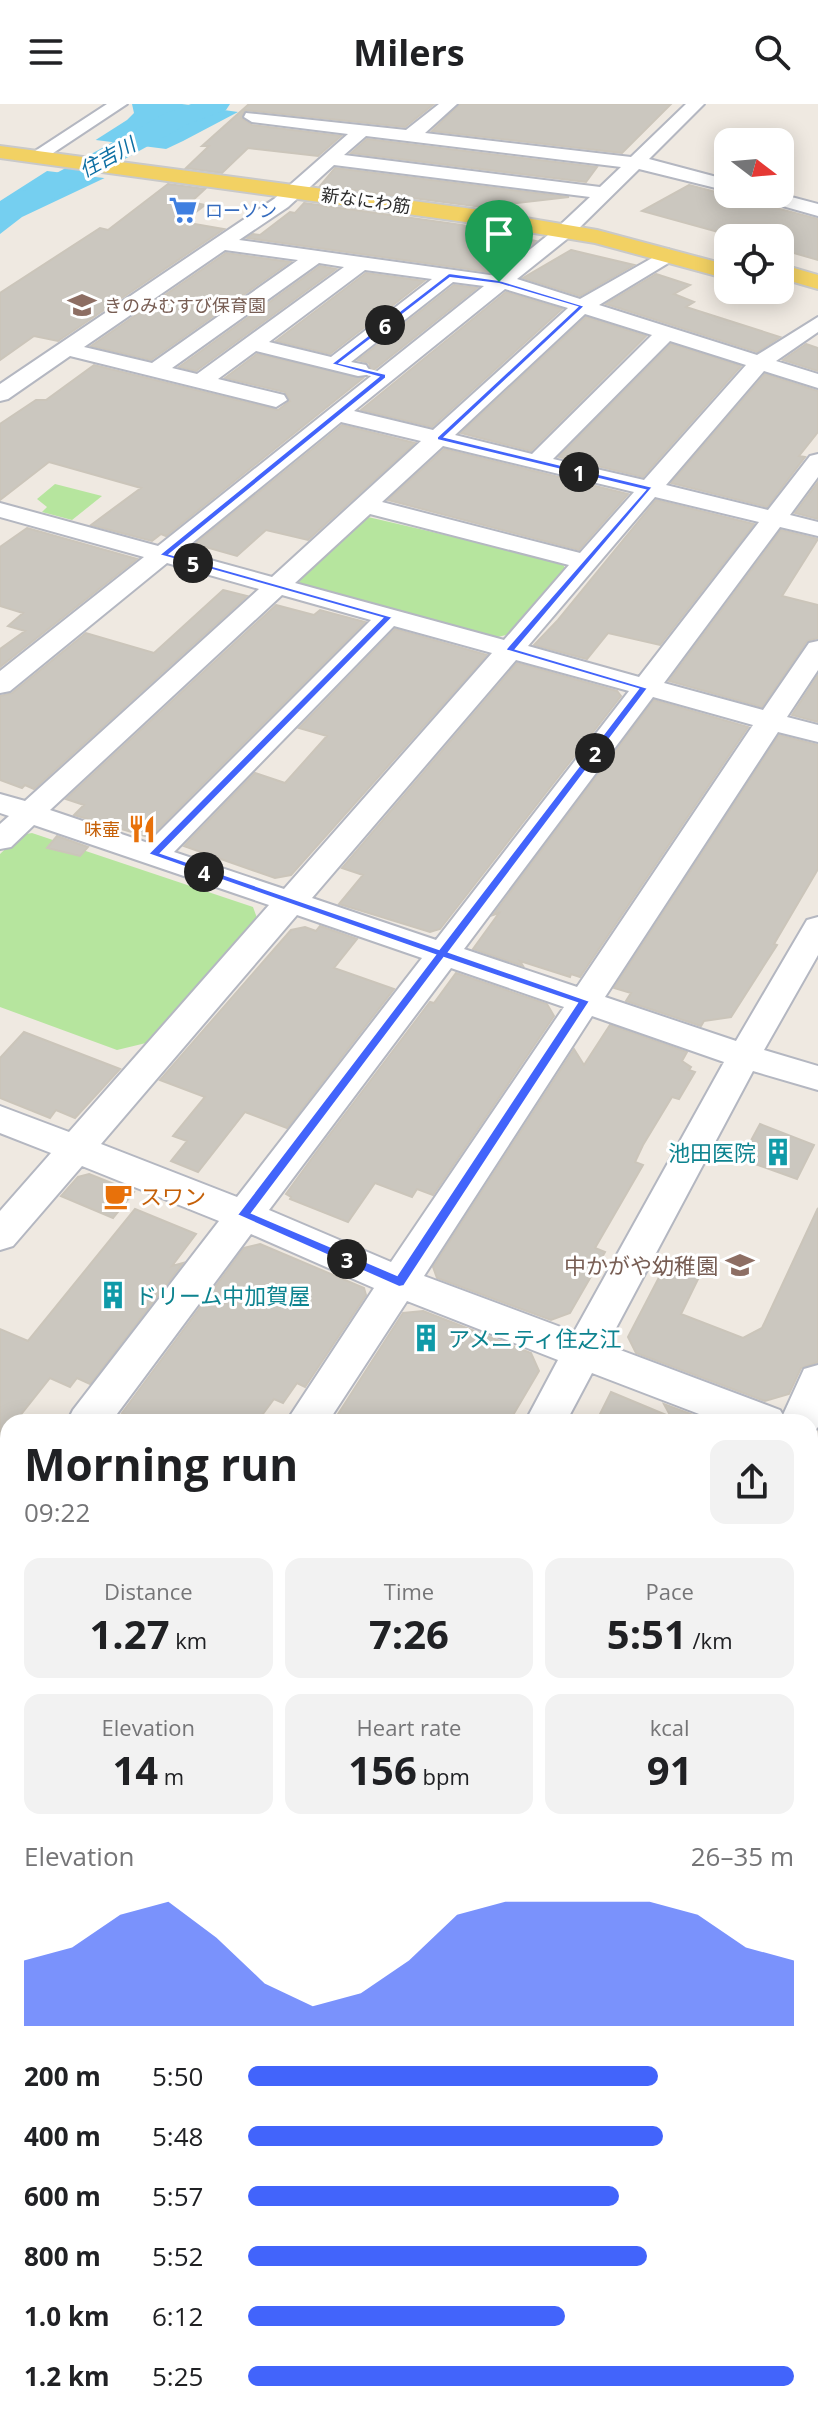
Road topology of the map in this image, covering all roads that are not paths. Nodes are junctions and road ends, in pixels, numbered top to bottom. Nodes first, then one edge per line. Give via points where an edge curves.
1 (119, 104) edge
2 (449, 104) edge
3 (696, 104) edge
4 (252, 117) dead end
5 (362, 130) junction
6 (410, 136) junction
7 (0, 138) edge
8 (0, 152) edge
9 (52, 152) junction
10 (332, 159) junction
11 (635, 163) junction
12 (714, 183) edge
13 (303, 185) junction
14 (604, 193) junction
15 (794, 203) edge
16 (818, 210) edge
17 (571, 225) junction
18 (223, 244) junction
19 (714, 252) edge
20 (668, 255) junction
21 (315, 257) junction
22 (361, 263) junction
23 (714, 268) edge
24 (449, 275) junction
25 (794, 275) edge
26 (499, 282) junction
27 (818, 282) edge
28 (794, 291) edge
29 (818, 298) edge
30 (582, 306) junction
31 (818, 323) edge
32 (666, 333) junction
33 (252, 344) junction
34 (67, 349) junction
35 (760, 362) junction
36 (335, 364) junction
37 (156, 370) junction
38 (384, 376) junction
39 (818, 381) edge
40 (201, 382) junction
41 (0, 394) edge
42 (276, 400) dead end
43 (337, 414) junction
44 (439, 438) junction
45 (818, 461) edge
46 (537, 462) junction
47 (650, 489) junction
48 (365, 505) junction
49 (0, 510) edge
50 (26, 517) junction
51 (774, 519) junction
52 (818, 529) edge
53 (0, 536) edge
54 (164, 555) junction
55 (587, 562) junction
56 (277, 586) junction
57 (388, 617) junction
58 (818, 649) edge
59 (510, 650) junction
60 (0, 685) edge
61 (644, 688) junction
62 (770, 721) junction
63 (818, 734) edge
64 (15, 808) edge
65 (0, 840) edge
66 (154, 854) junction
67 (290, 902) junction
68 (818, 927) edge
69 (442, 953) junction
70 (584, 1001) junction
71 (744, 1056) junction
72 (818, 1078) edge
73 (0, 1119) edge
74 (75, 1151) junction
75 (243, 1215) junction
76 (0, 1236) edge
77 (399, 1282) junction
78 (584, 1352) junction
79 (818, 1381) edge
80 (93, 1414) edge
81 (311, 1414) edge
82 (549, 1414) edge
83 (745, 1414) edge
84 (804, 1414) edge

1 - 9 street
2 - 6 street
3 - 11 street
4 - 5 street
5 - 6 street
5 - 10 street
6 - 11 street
7 - 9 main road, 新なにわ筋
8 - 9 main road, 新なにわ筋
9 - 13 main road, 新なにわ筋
10 - 13 street
10 - 14 street
11 - 12 street
11 - 14 street
13 - 17 main road, 新なにわ筋
13 - 18 street
14 - 17 street
15 - 16 street
17 - 19 main road, 新なにわ筋 via 642,233
17 - 20 main road, 新なにわ筋
17 - 26 street
18 - 21 street
18 - 34 street
20 - 23 main road, 新なにわ筋
20 - 30 street
21 - 22 street
21 - 37 street
22 - 24 street
22 - 33 street
24 - 26 street
24 - 36 street
25 - 27 main road
26 - 30 street
26 - 38 street
28 - 29 main road
30 - 32 street
30 - 44 street
31 - 35 street
32 - 35 street
32 - 46 street
33 - 36 street
33 - 40 street
34 - 37 street
34 - 41 street
35 - 39 street
35 - 47 street
36 - 38 street
37 - 40 street
38 - 43 street
40 - 42 street
43 - 44 street
43 - 54 street
44 - 46 street
44 - 48 street
45 - 51 street
46 - 47 street
47 - 51 street
47 - 55 street
48 - 55 street
48 - 56 street
49 - 50 street
50 - 53 street
50 - 54 street
51 - 52 street
51 - 61 street
54 - 56 street
54 - 60 street
55 - 59 street
56 - 57 street
56 - 64 street
57 - 59 street
57 - 66 street
58 - 62 street
59 - 61 street
59 - 67 street
61 - 62 street
61 - 69 street
62 - 63 street
62 - 70 street
64 - 65 street
64 - 66 street
66 - 67 street
67 - 69 street
67 - 74 street
68 - 71 street
69 - 70 street
69 - 75 street
70 - 71 street
70 - 77 street
71 - 72 street
71 - 78 street
73 - 74 street
74 - 75 street
74 - 76 street
75 - 77 street
75 - 80 street
77 - 78 street
77 - 81 street
78 - 82 street
78 - 83 street
79 - 84 street

